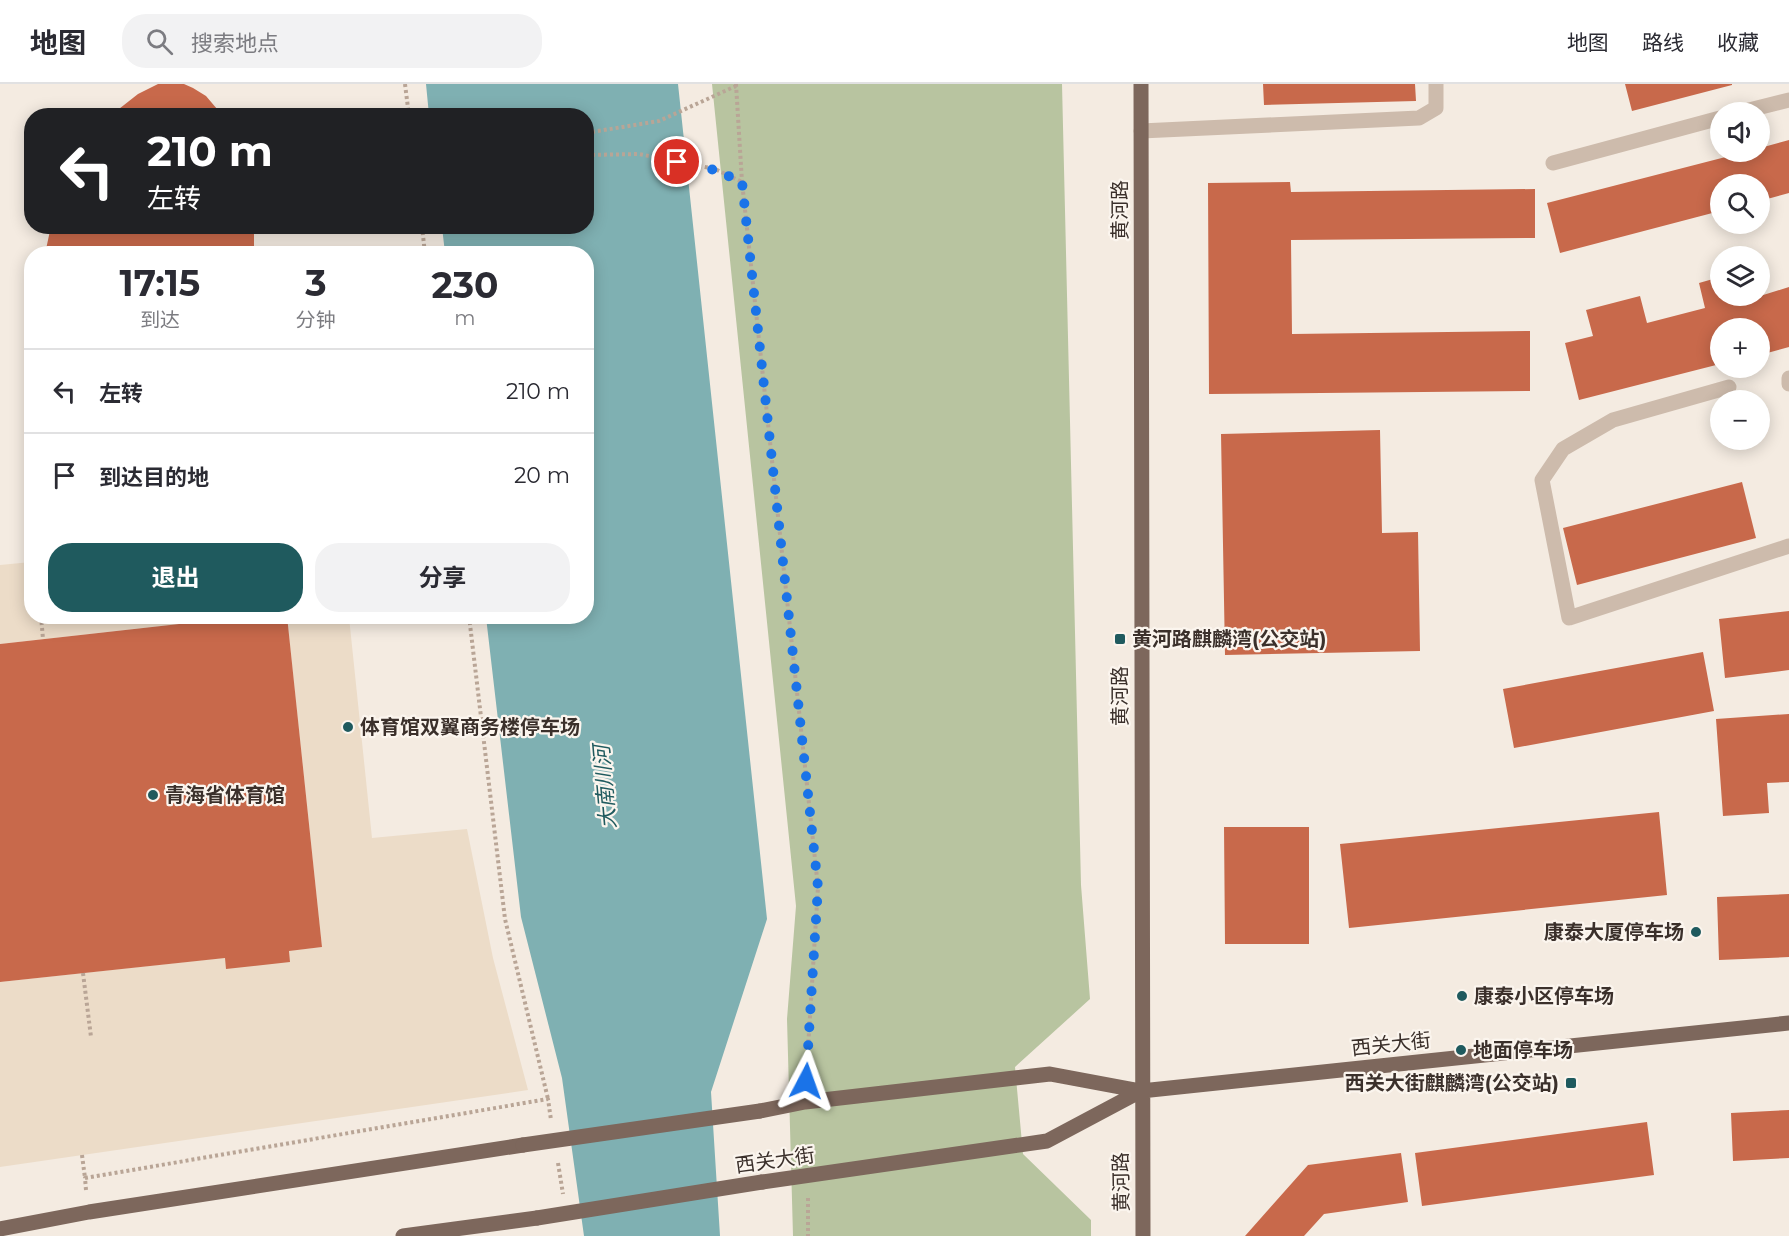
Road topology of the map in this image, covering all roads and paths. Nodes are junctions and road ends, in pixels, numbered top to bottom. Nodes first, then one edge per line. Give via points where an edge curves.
1 (405, 84) edge
2 (1141, 84) edge
3 (1436, 84) edge
4 (736, 85) edge
5 (1789, 100) edge
6 (1770, 105) edge
7 (408, 108) edge
8 (1710, 121) edge
9 (1141, 131) junction
10 (594, 132) edge
11 (594, 155) edge
12 (1553, 163) dead end
13 (742, 182) junction
14 (1789, 378) edge
15 (1789, 384) edge
16 (1729, 387) dead end
17 (1789, 546) edge
18 (42, 624) edge
19 (469, 624) edge
20 (43, 639) dead end
21 (83, 973) dead end
22 (1789, 1023) edge
23 (91, 1037) dead end
24 (1141, 1091) junction
25 (548, 1099) dead end
26 (805, 1102) junction
27 (82, 1155) dead end
28 (807, 1176) junction
29 (85, 1178) dead end
30 (0, 1229) edge
31 (403, 1236) edge
32 (808, 1236) edge
33 (1143, 1236) edge

1 - 7 path
2 - 9 main road, 黄河路
3 - 9 lane via 1436,108 1419,118
4 - 10 path via 659,121
4 - 13 path
5 - 6 lane
8 - 12 lane
9 - 24 main road, 黄河路
11 - 13 path via 639,154 715,170
13 - 26 path via 818,887
14 - 15 lane
16 - 17 lane via 1613,420 1563,449 1542,480 1569,618
18 - 20 path
19 - 25 path via 505,919
21 - 23 path
22 - 24 main road, 西关大街
24 - 26 main road, 西关大街 via 1050,1074
24 - 28 main road, 西关大街 via 1047,1141
24 - 33 main road, 黄河路
26 - 30 main road, 西关大街, bridge
27 - 29 path
28 - 31 main road, 西关大街, bridge
28 - 32 path

